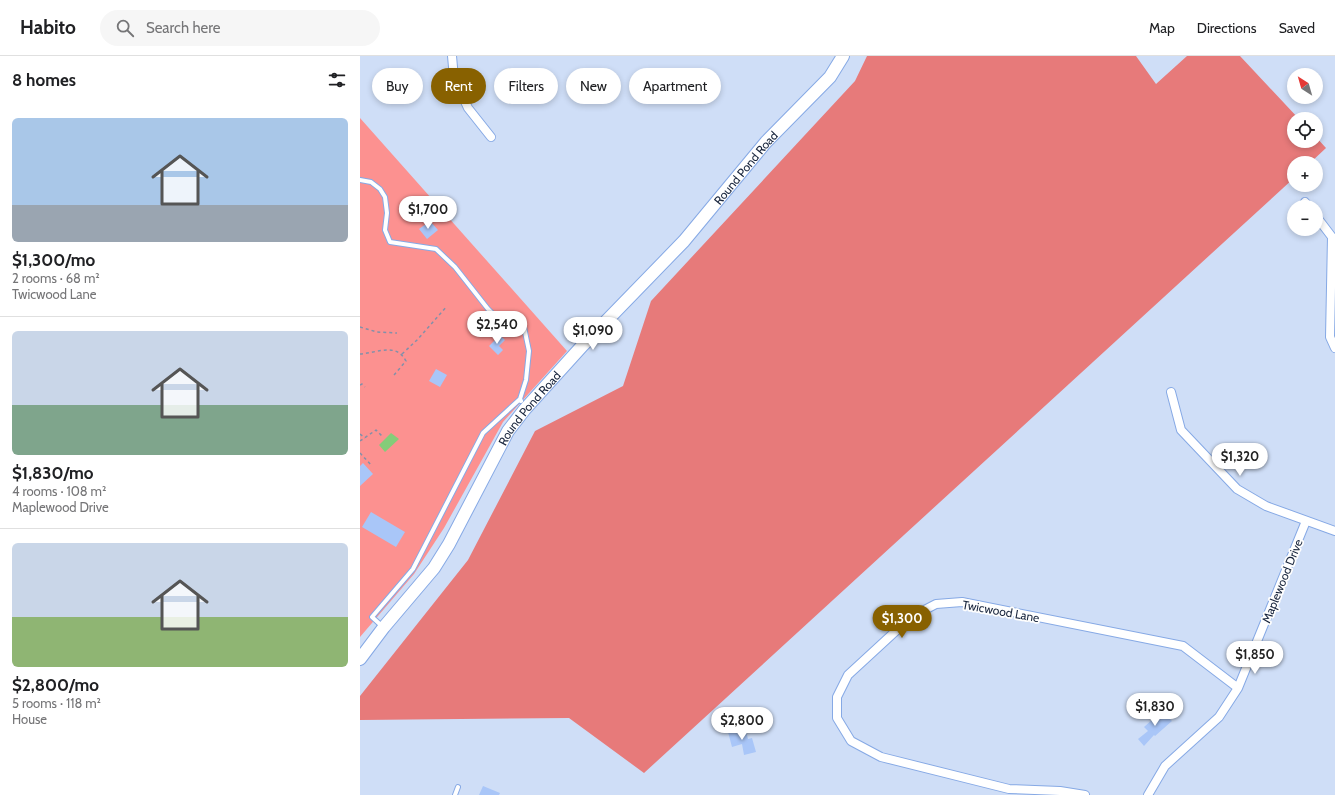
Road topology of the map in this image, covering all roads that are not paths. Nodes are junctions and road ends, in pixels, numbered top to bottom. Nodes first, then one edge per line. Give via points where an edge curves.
1 (452, 56) edge
2 (843, 56) edge
3 (491, 137) dead end
4 (360, 180) edge
5 (1323, 225) edge
6 (1335, 348) edge
7 (1172, 392) dead end
8 (524, 403) junction
9 (1306, 521) junction
10 (1335, 531) edge
11 (384, 627) junction
12 (360, 660) edge
13 (1238, 688) junction
14 (458, 787) dead end
15 (455, 795) edge
16 (1085, 795) edge
17 (1148, 795) edge

1 - 3 street via 454,78 468,108
2 - 8 street, Round Pond Road via 830,77 766,142 684,241
4 - 8 lane via 372,182 380,188 385,197 385,230 390,242 436,249 455,267 497,318 524,327 529,351
5 - 6 street via 1332,237 1330,337
7 - 9 street via 1181,430 1238,489 1266,506
8 - 11 street, Round Pond Road via 434,568
8 - 11 lane via 483,433 413,569 372,617
9 - 10 street
9 - 13 street, Maplewood Drive
11 - 12 street, Round Pond Road
13 - 16 street, Twicwood Lane via 1183,646 962,602 936,604 911,617 848,674 837,697 837,718 851,741 881,757 1009,788
13 - 17 street, Maplewood Drive via 1219,717 1165,766
14 - 15 lane

